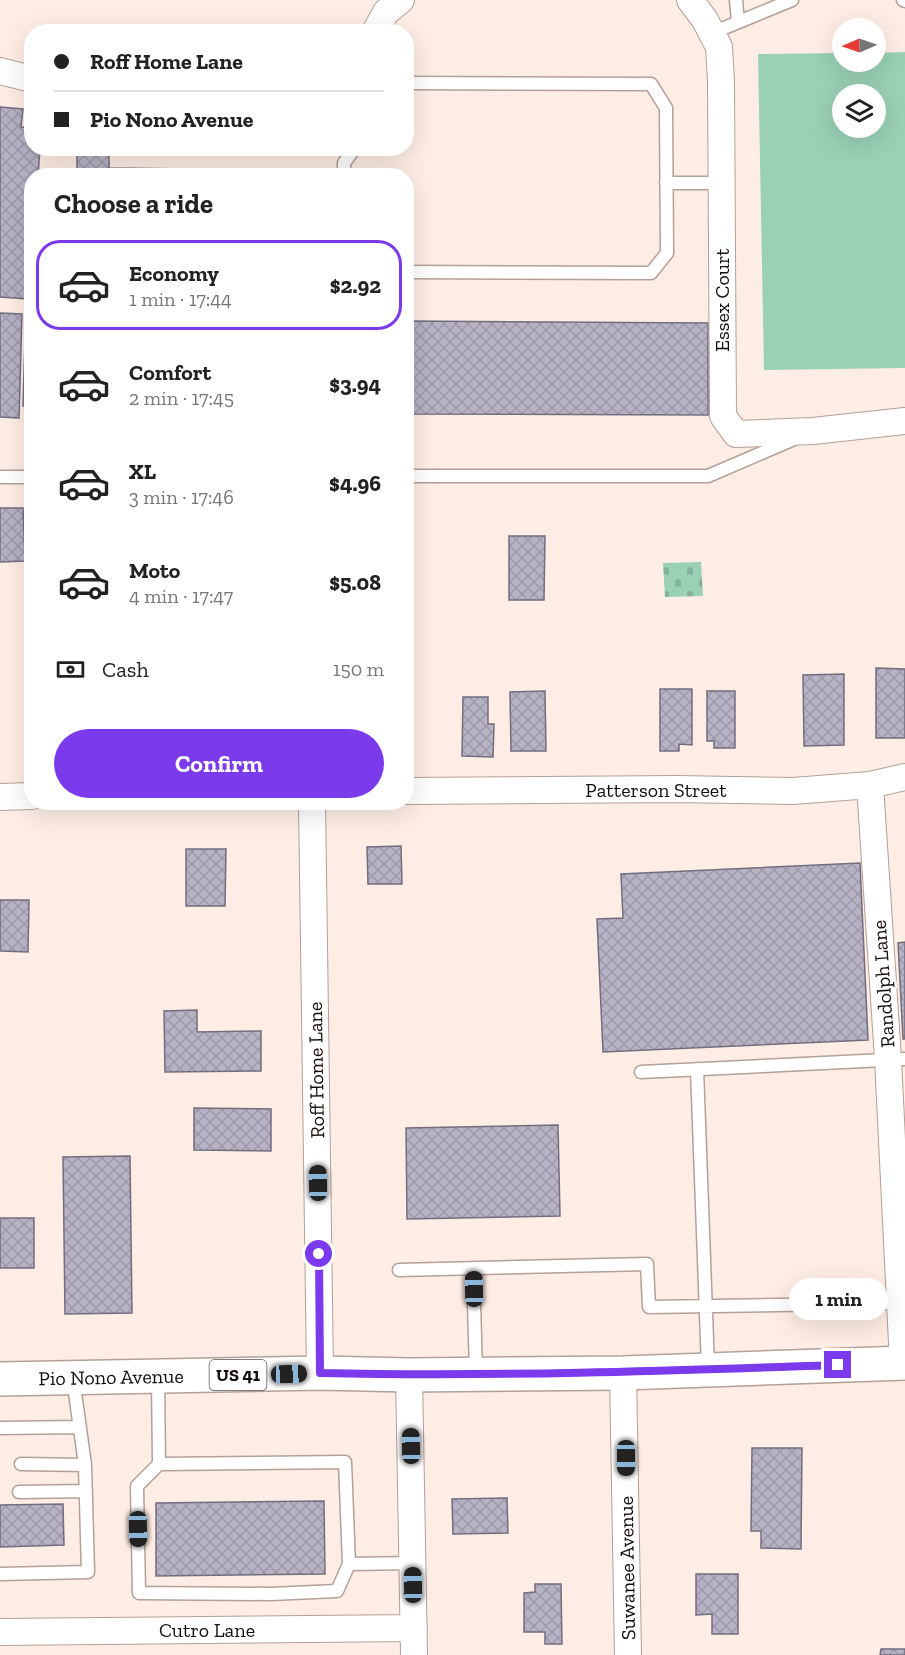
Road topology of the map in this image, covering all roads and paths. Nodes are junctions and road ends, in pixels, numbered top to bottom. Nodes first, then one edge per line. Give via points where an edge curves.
1 (401, 0) edge
2 (690, 0) edge
3 (736, 0) edge
4 (792, 0) edge
5 (738, 22) junction
6 (379, 24) edge
7 (712, 33) junction
8 (0, 71) edge
9 (24, 77) edge
10 (414, 83) edge
11 (666, 183) junction
12 (722, 183) junction
13 (414, 272) edge
14 (905, 421) edge
15 (813, 431) junction
16 (414, 476) edge
17 (0, 477) edge
18 (24, 477) edge
19 (905, 777) edge
20 (870, 785) junction
21 (414, 790) edge
22 (24, 796) edge
23 (0, 797) edge
24 (312, 810) edge
25 (896, 1059) edge
26 (697, 1069) junction
27 (641, 1072) dead end
28 (899, 1177) edge
29 (473, 1268) junction
30 (399, 1270) dead end
31 (900, 1303) junction
32 (706, 1306) junction
33 (904, 1363) edge
34 (708, 1370) junction
35 (320, 1373) junction
36 (623, 1373) junction
37 (476, 1374) junction
38 (409, 1375) junction
39 (158, 1376) junction
40 (73, 1378) junction
41 (0, 1379) edge
42 (80, 1427) junction
43 (0, 1428) edge
44 (21, 1464) dead end
45 (159, 1464) junction
46 (85, 1465) junction
47 (86, 1491) junction
48 (19, 1492) dead end
49 (413, 1563) junction
50 (349, 1564) junction
51 (0, 1574) edge
52 (414, 1628) junction
53 (0, 1632) edge
54 (414, 1655) edge
55 (628, 1655) edge

1 - 6 street via 386,12
2 - 7 street, Essex Court
3 - 5 lane
4 - 5 lane
5 - 7 lane
7 - 12 street, Essex Court via 719,47
8 - 9 street
10 - 11 lane via 651,84 666,108
11 - 12 lane
11 - 13 lane via 667,253 651,273
12 - 15 street, Essex Court via 723,416 736,434
14 - 15 street, Essex Court
15 - 16 lane via 708,476
17 - 18 lane
19 - 20 street, Patterson Street
20 - 21 street, Patterson Street via 793,791
20 - 25 street, Randolph Lane
22 - 23 street
24 - 35 street, Roff Home Lane
25 - 26 lane
25 - 28 street, Randolph Lane
26 - 27 lane
26 - 32 lane
28 - 31 street, Randolph Lane
29 - 30 lane
29 - 32 lane via 647,1264 650,1307
29 - 37 lane
31 - 32 lane
31 - 33 street, Randolph Lane
32 - 34 lane
33 - 34 main road, Pio Nono Avenue / US 41
34 - 36 main road, Pio Nono Avenue / US 41
35 - 38 main road, Pio Nono Avenue / US 41
35 - 39 main road, Pio Nono Avenue / US 41
36 - 37 main road, Pio Nono Avenue / US 41
36 - 55 street, Suwanee Avenue
37 - 38 main road, Pio Nono Avenue / US 41
38 - 49 street
39 - 40 main road, Pio Nono Avenue / US 41
39 - 45 lane
40 - 41 main road, Pio Nono Avenue / US 41
40 - 42 lane
42 - 43 lane
42 - 46 lane
44 - 46 lane
45 - 50 lane via 345,1462
45 - 50 lane via 137,1486 139,1593 337,1591
46 - 47 lane
47 - 48 lane
47 - 51 lane via 88,1572
49 - 50 lane
49 - 52 street
52 - 53 street, Cutro Lane
52 - 54 street

